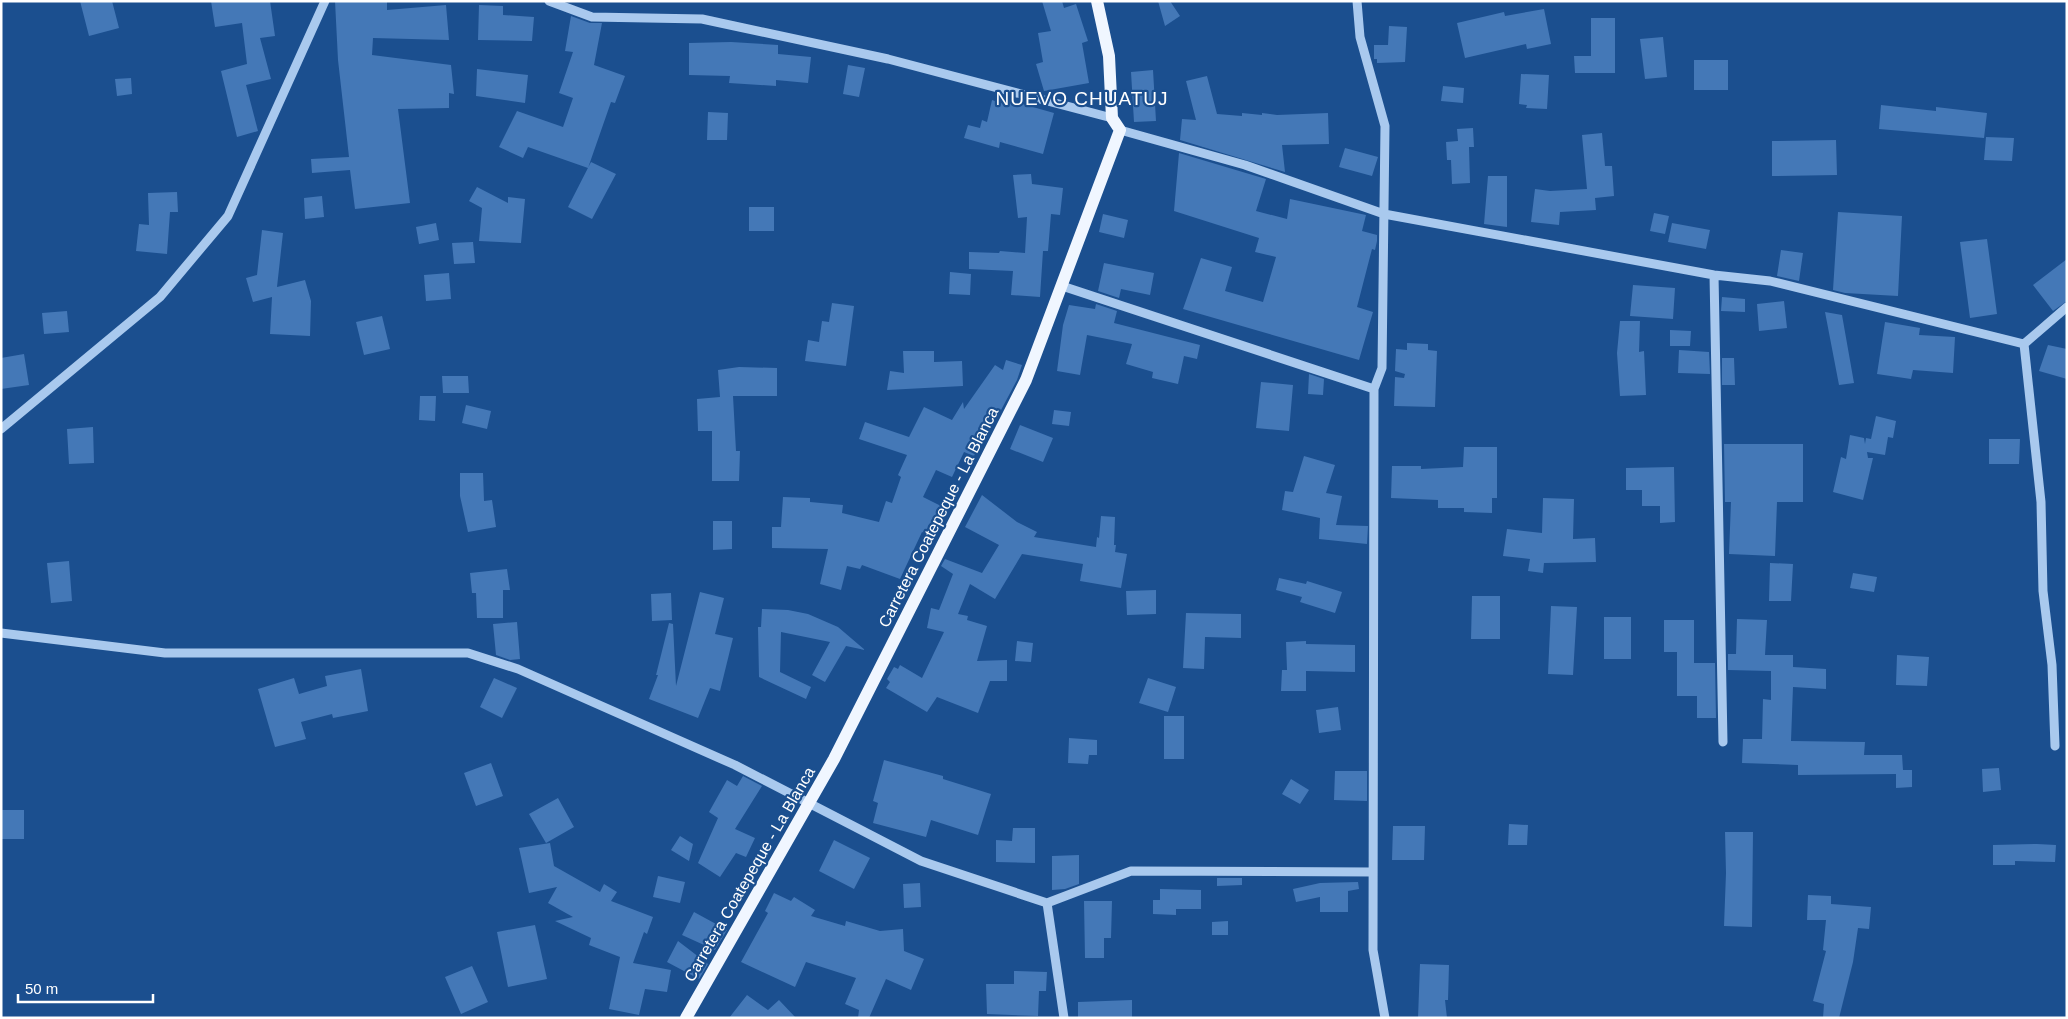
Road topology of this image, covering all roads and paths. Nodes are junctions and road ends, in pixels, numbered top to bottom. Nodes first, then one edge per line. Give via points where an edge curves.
1 (325, 1) edge
2 (549, 1) edge
3 (1097, 1) edge
4 (1357, 1) edge
5 (1112, 118) junction
6 (1120, 130) junction
7 (1384, 214) junction
8 (1714, 275) junction
9 (1062, 286) junction
10 (2067, 307) edge
11 (2024, 344) junction
12 (1374, 390) junction
13 (1, 429) edge
14 (1, 633) edge
15 (1723, 742) dead end
16 (2055, 746) dead end
17 (809, 802) junction
18 (1373, 872) junction
19 (1047, 903) junction
20 (686, 1018) edge
21 (1064, 1018) edge
22 (1385, 1018) edge

1 - 13 street via 228,216 160,297
2 - 5 street via 592,16 702,19 888,59
3 - 5 main road via 1108,56
4 - 7 street via 1360,37 1385,126
5 - 6 main road
6 - 7 street via 1244,165
6 - 9 main road, Carretera Coatepeque - La Blanca
7 - 8 street
7 - 12 street via 1382,368
8 - 11 street via 1770,281
8 - 15 street
9 - 12 street
9 - 17 main road, Carretera Coatepeque - La Blanca via 1026,380 834,759
10 - 11 street
11 - 16 street via 2041,502 2043,591 2052,665
12 - 18 street
14 - 17 street via 165,653 468,652 518,669 735,765
17 - 19 street via 921,861
17 - 20 main road, Carretera Coatepeque - La Blanca
18 - 19 street via 1131,871
18 - 22 street via 1373,950
19 - 21 street

